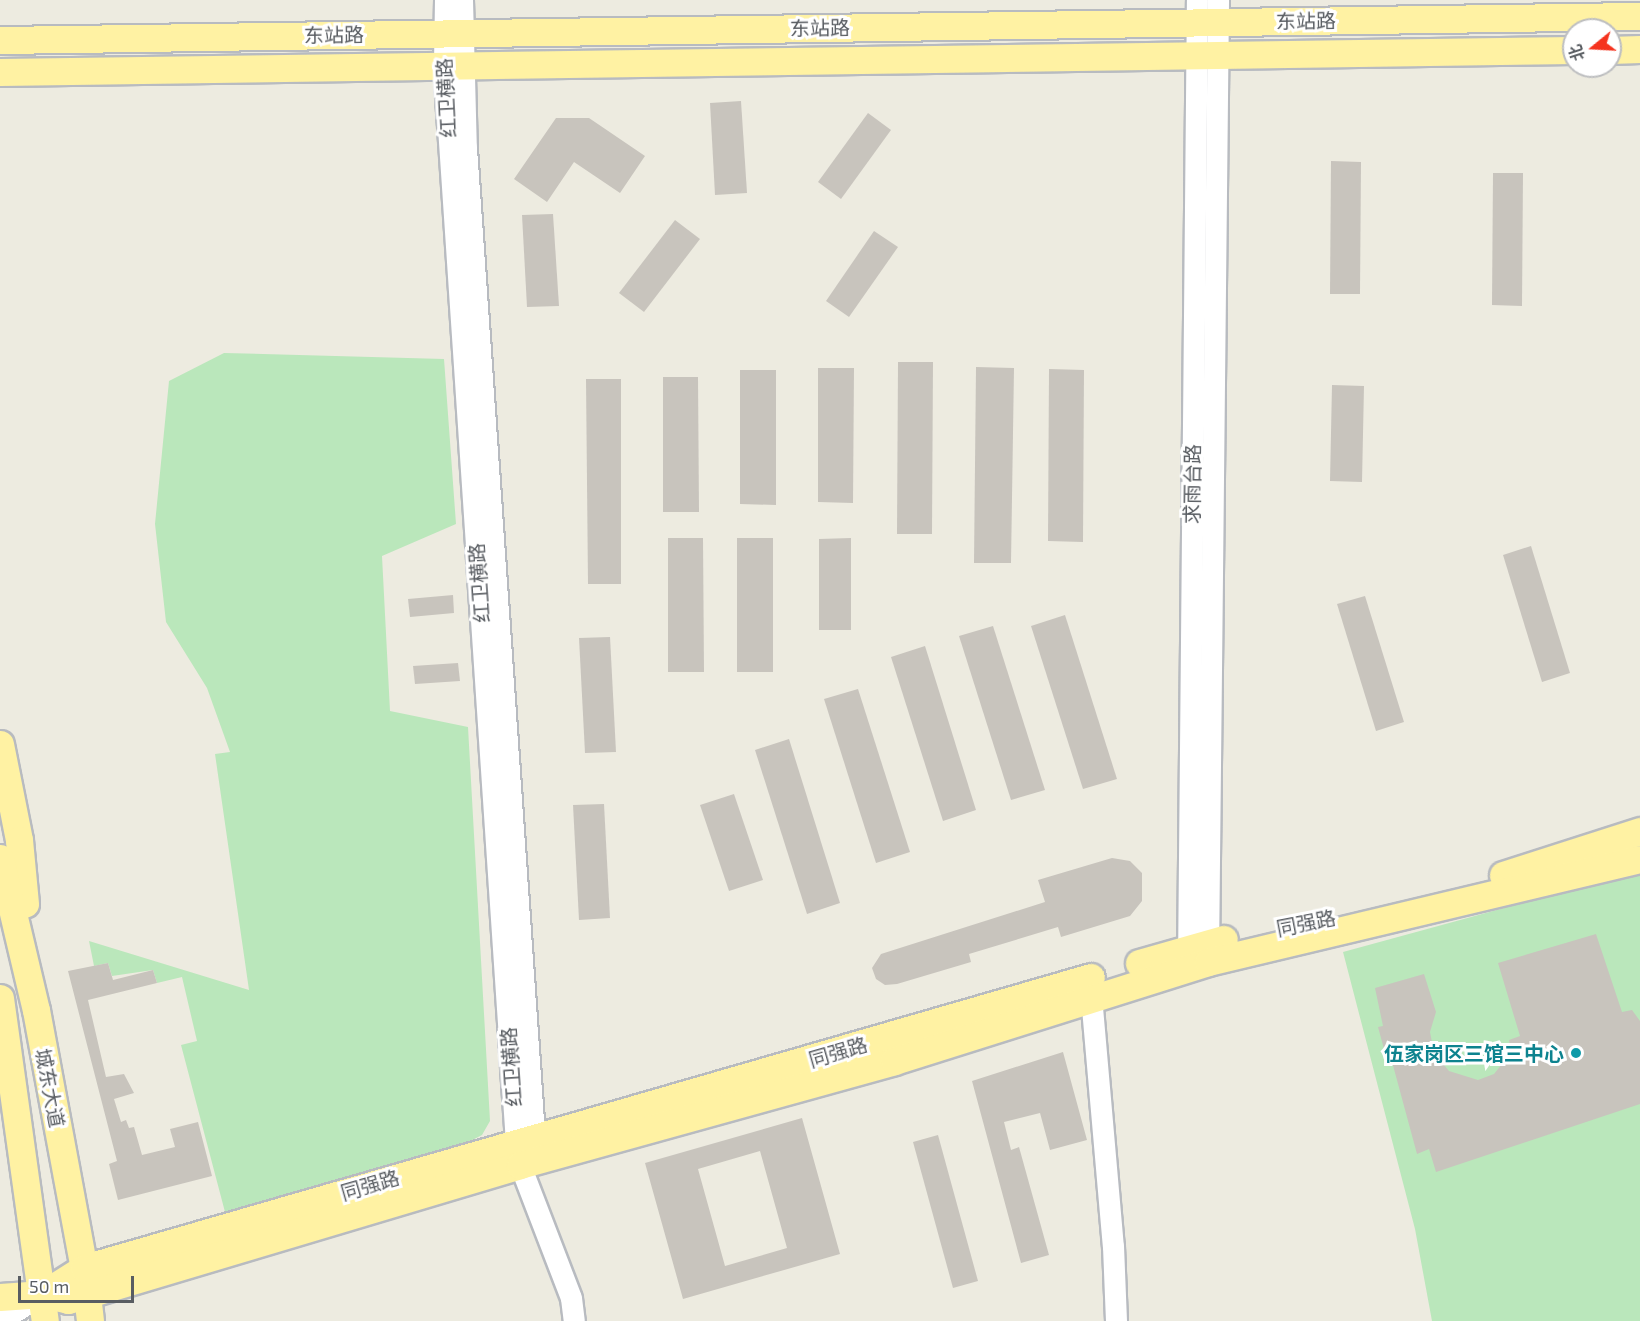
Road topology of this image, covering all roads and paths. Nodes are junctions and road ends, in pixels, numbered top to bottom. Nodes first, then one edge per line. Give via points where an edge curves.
1 (445, 0) edge
2 (462, 0) edge
3 (1207, 11) edge
4 (1640, 16) edge
5 (452, 33) junction
6 (0, 40) edge
7 (1640, 49) edge
8 (1562, 50) edge
9 (1622, 50) edge
10 (1207, 56) junction
11 (452, 67) junction
12 (0, 72) edge
13 (0, 744) edge
14 (1640, 831) edge
15 (0, 858) edge
16 (1640, 859) edge
17 (1198, 955) junction
18 (1091, 996) junction
19 (1, 1010) edge
20 (36, 1010) junction
21 (527, 1151) junction
22 (86, 1281) junction
23 (43, 1294) junction
24 (0, 1297) edge
25 (0, 1321) edge
26 (45, 1321) edge
27 (90, 1321) edge
28 (574, 1321) edge
29 (1116, 1321) edge

1 - 5 street, 红卫横路
2 - 5 street, 红卫横路
3 - 4 main road, 东站路
3 - 5 main road, 东站路
3 - 10 street, 求雨台路
5 - 6 main road, 东站路
5 - 11 street, 红卫横路
7 - 9 main road
8 - 10 main road, 东站路
10 - 11 main road, 东站路
10 - 17 street, 求雨台路
11 - 12 main road, 东站路
11 - 21 street, 红卫横路
13 - 20 main road via 19,840
14 - 17 main road, 同强路 via 1422,901
15 - 20 main road, 城东大道
16 - 17 main road, 同强路
17 - 18 main road, 同强路
17 - 21 main road, 同强路 via 731,1083
18 - 21 main road, 同强路 via 894,1061
18 - 29 street
19 - 23 main road, 城东大道
20 - 22 main road, 城东大道
21 - 22 main road, 同强路
21 - 28 street, 红卫横路 via 571,1298
22 - 23 main road, 同强路 via 68,1300
22 - 27 main road, 城东大道
23 - 24 main road, 同强路
23 - 25 street
23 - 26 main road, 城东大道

